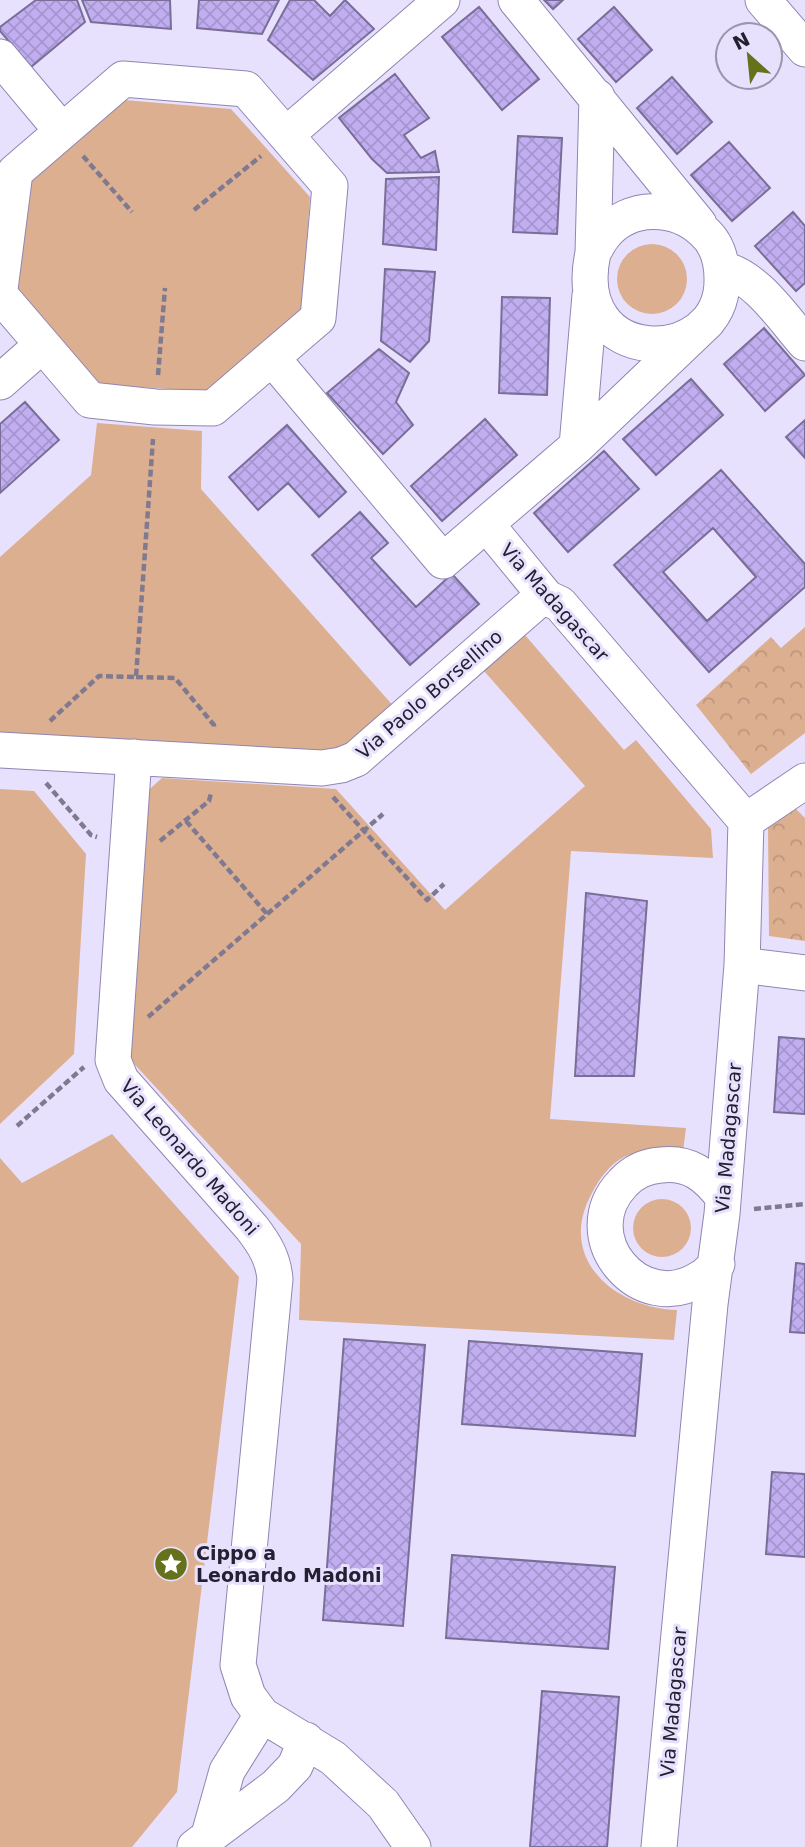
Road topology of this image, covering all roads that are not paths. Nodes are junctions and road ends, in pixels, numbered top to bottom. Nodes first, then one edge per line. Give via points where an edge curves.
1 (442, 0) edge
2 (516, 0) edge
3 (763, 0) edge
4 (805, 49) edge
5 (0, 57) edge
6 (597, 97) junction
7 (62, 131) junction
8 (286, 135) junction
9 (705, 232) junction
10 (593, 253) junction
11 (722, 269) junction
12 (0, 289) edge
13 (590, 295) junction
14 (0, 296) edge
15 (708, 321) junction
16 (805, 343) edge
17 (42, 345) junction
18 (272, 358) junction
19 (0, 382) edge
20 (577, 446) junction
21 (487, 525) junction
22 (547, 598) junction
23 (0, 750) edge
24 (134, 757) junction
25 (805, 781) edge
26 (746, 821) junction
27 (742, 965) junction
28 (805, 973) edge
29 (723, 1206) junction
30 (717, 1264) junction
31 (262, 1715) junction
32 (306, 1741) junction
33 (202, 1841) edge
34 (413, 1847) edge
35 (659, 1847) edge

1 - 8 street
2 - 6 street
3 - 4 street
5 - 7 street
6 - 9 street
6 - 10 street
7 - 8 street via 123,79 246,89
7 - 12 street via 15,172
8 - 18 street via 330,186 318,318
9 - 10 street via 687,218 666,211 643,212 613,227
9 - 11 street
10 - 13 street
11 - 15 street via 718,304
11 - 16 street via 749,281
13 - 15 street via 612,330 631,341 672,343
13 - 20 street
14 - 17 street
15 - 20 street
17 - 18 street via 90,400 155,407 213,408
17 - 19 street
18 - 21 street via 443,561
20 - 21 street
21 - 22 street, Via Madagascar
22 - 24 street, Via Paolo Borsellino via 537,601 356,759 341,765 321,768
22 - 26 street, Via Madagascar via 560,604
23 - 24 street, Via Paolo Borsellino
24 - 31 street, Via Leonardo Madoni via 113,1060 121,1080 252,1228 273,1261 275,1279 238,1665 248,1696
25 - 26 street
26 - 27 street, Via Madagascar
27 - 28 street
27 - 29 street, Via Madagascar
29 - 30 street, Via Madagascar
29 - 30 street via 710,1180 692,1169 650,1166 631,1175 616,1191 604,1231 622,1270 660,1288 682,1287
30 - 35 street, Via Madagascar
31 - 32 street
31 - 33 street via 227,1771
32 - 33 street via 295,1766 276,1786
32 - 34 street via 333,1758 383,1804

